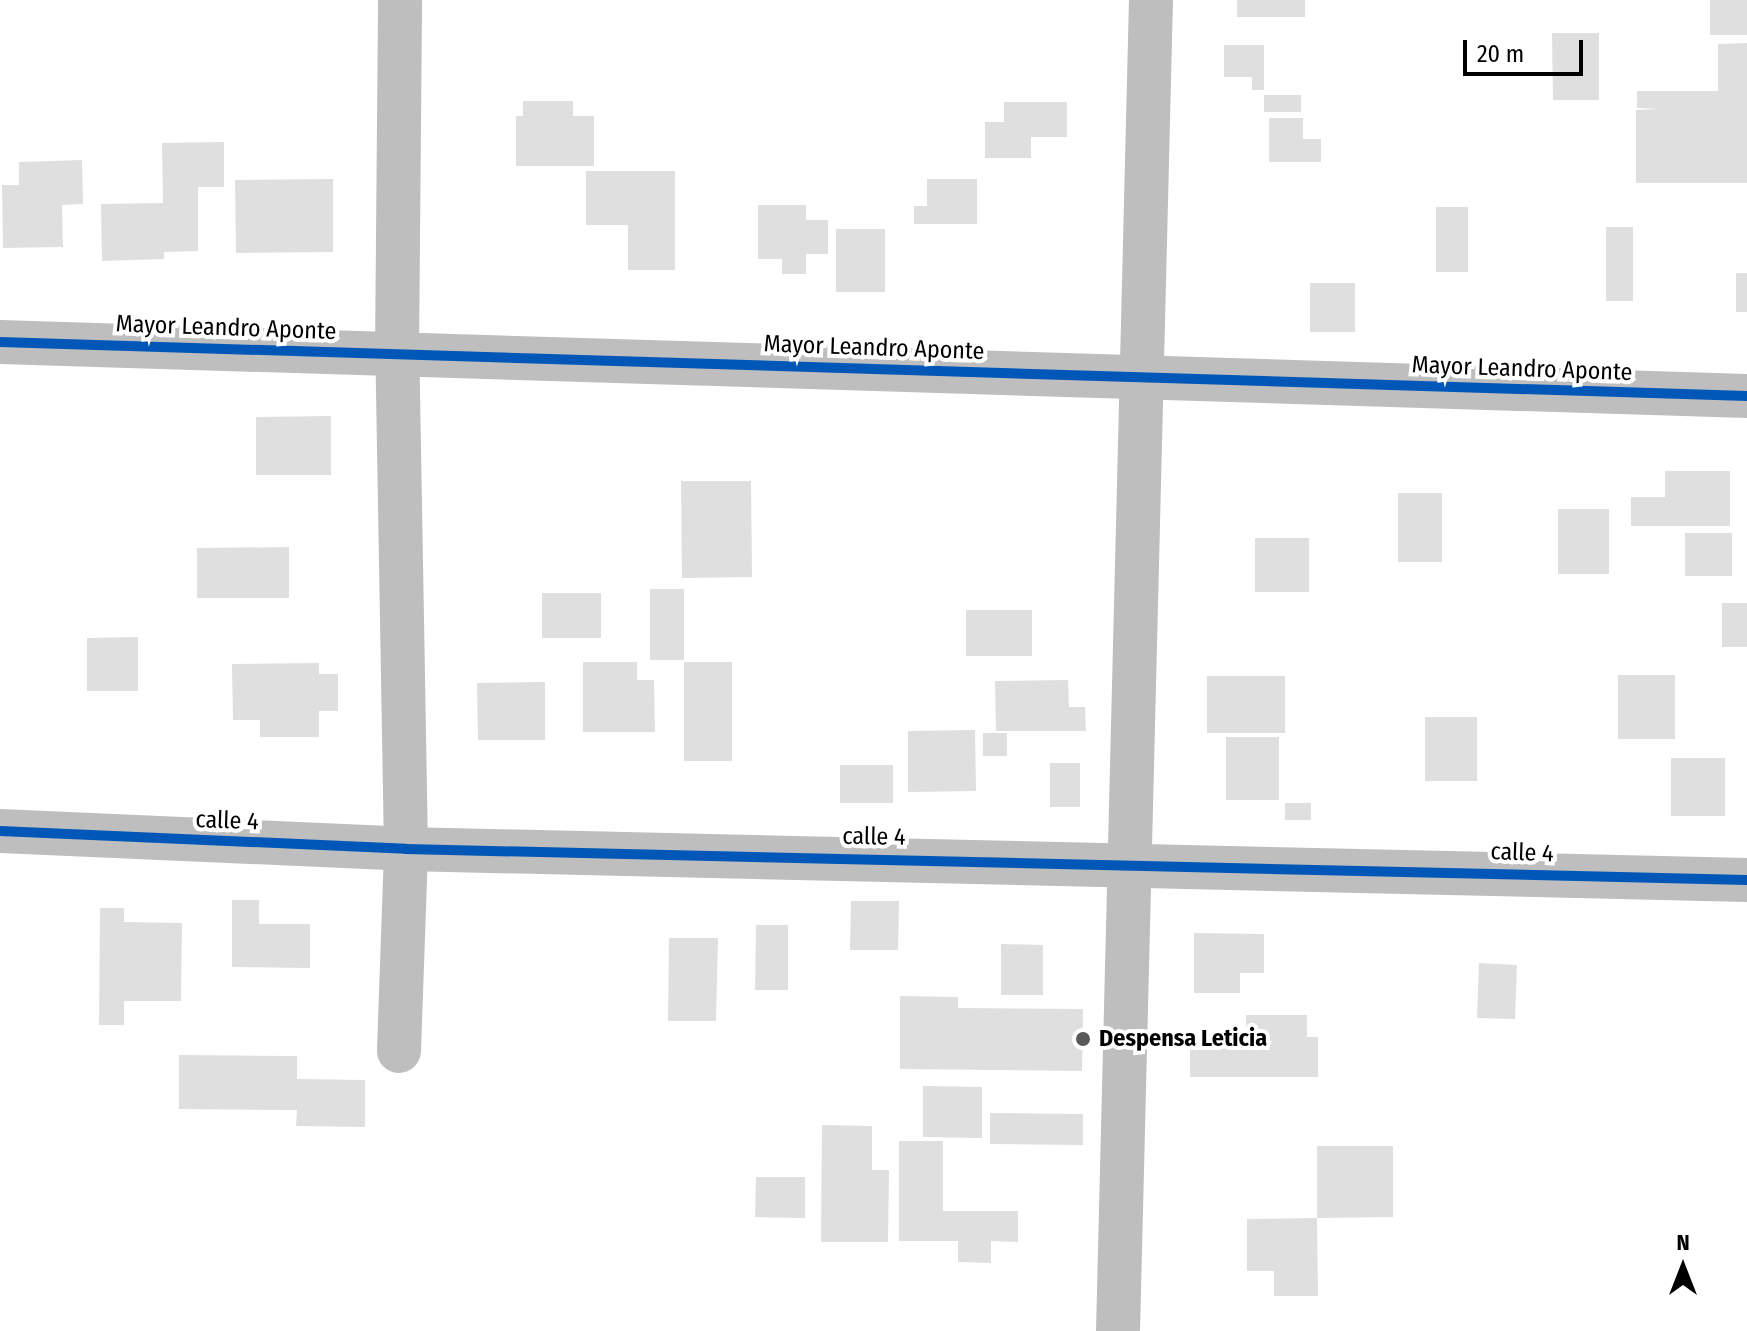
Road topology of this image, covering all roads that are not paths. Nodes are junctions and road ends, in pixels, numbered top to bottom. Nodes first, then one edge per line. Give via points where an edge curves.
1 (400, 0) edge
2 (1151, 0) edge
3 (0, 342) edge
4 (397, 353) junction
5 (1146, 377) junction
6 (1747, 396) edge
7 (0, 831) edge
8 (406, 849) junction
9 (1129, 862) junction
10 (1747, 880) edge
11 (399, 1051) dead end
12 (1118, 1331) edge

1 - 4 street
2 - 5 street
3 - 4 street, Mayor Leandro Aponte
4 - 5 street, Mayor Leandro Aponte
4 - 8 street
5 - 6 street, Mayor Leandro Aponte
5 - 9 street
7 - 8 street, calle 4
8 - 9 street, calle 4
8 - 11 street
9 - 10 street, calle 4
9 - 12 street

